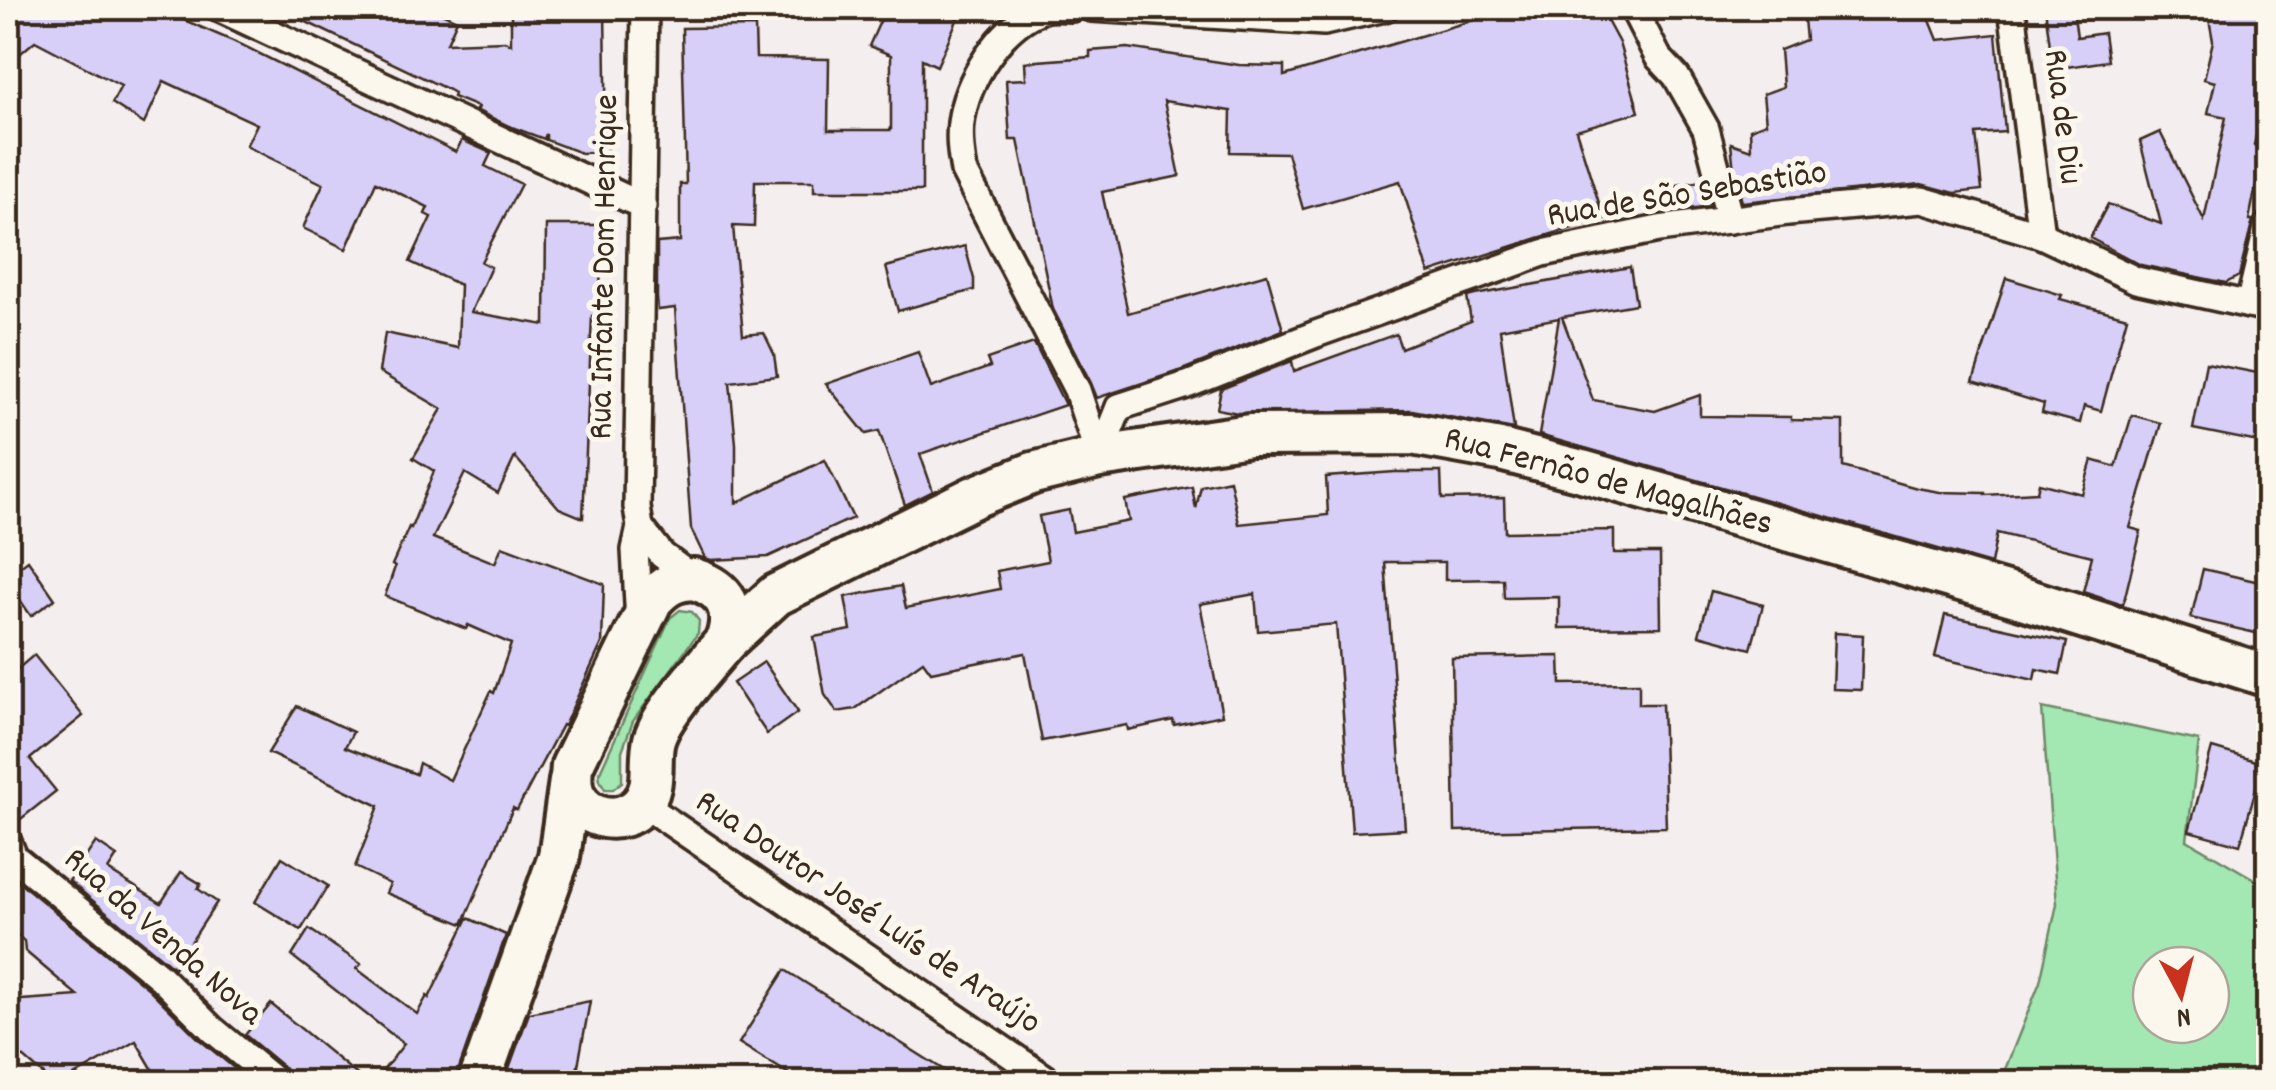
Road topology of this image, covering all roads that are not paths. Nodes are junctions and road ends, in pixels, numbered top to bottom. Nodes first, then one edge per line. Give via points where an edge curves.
1 (218, 8) edge
2 (645, 8) edge
3 (1072, 8) edge
4 (1091, 8) edge
5 (1385, 8) edge
6 (1633, 8) edge
7 (2012, 8) edge
8 (643, 206) junction
9 (1730, 220) junction
10 (2268, 226) edge
11 (2040, 236) junction
12 (2259, 307) edge
13 (1099, 457) junction
14 (640, 527) junction
15 (708, 586) junction
16 (776, 595) junction
17 (640, 626) junction
18 (726, 641) junction
19 (2268, 676) edge
20 (570, 781) junction
21 (629, 811) junction
22 (8, 842) edge
23 (559, 857) junction
24 (276, 1082) edge
25 (479, 1082) edge
26 (1051, 1082) edge

1 - 8 street
2 - 8 street, Rua Infante Dom Henrique
3 - 13 street via 1043,8 993,48 972,86 959,143 964,171 1077,390
4 - 5 street via 1324,22
6 - 9 street via 1706,129
7 - 11 street, Rua de Diu
8 - 14 street, Rua Infante Dom Henrique
9 - 11 street, Rua de São Sebastião via 1922,200
9 - 13 street, Rua de São Sebastião via 1543,253 1119,407
10 - 12 street
11 - 12 street, Rua de São Sebastião via 2136,280
13 - 16 main road, Rua Fernão de Magalhães via 974,497
13 - 19 main road, Rua Fernão de Magalhães via 1250,435 1412,434 1456,441 1582,470
14 - 15 street via 662,555
14 - 17 street, Rua Infante Dom Henrique via 634,550
15 - 16 main road, Rua Fernão de Magalhães
15 - 17 main road via 678,580 663,588
15 - 18 main road via 730,609
16 - 18 main road, Rua Fernão de Magalhães
17 - 20 main road
18 - 21 main road, Rua Fernão de Magalhães via 658,726 650,789
20 - 21 main road via 575,797 600,817
20 - 23 main road
21 - 23 main road
21 - 26 street, Rua Doutor José Luís de Araújo
22 - 24 street, Rua da Venda Nova via 14,858
23 - 25 main road

